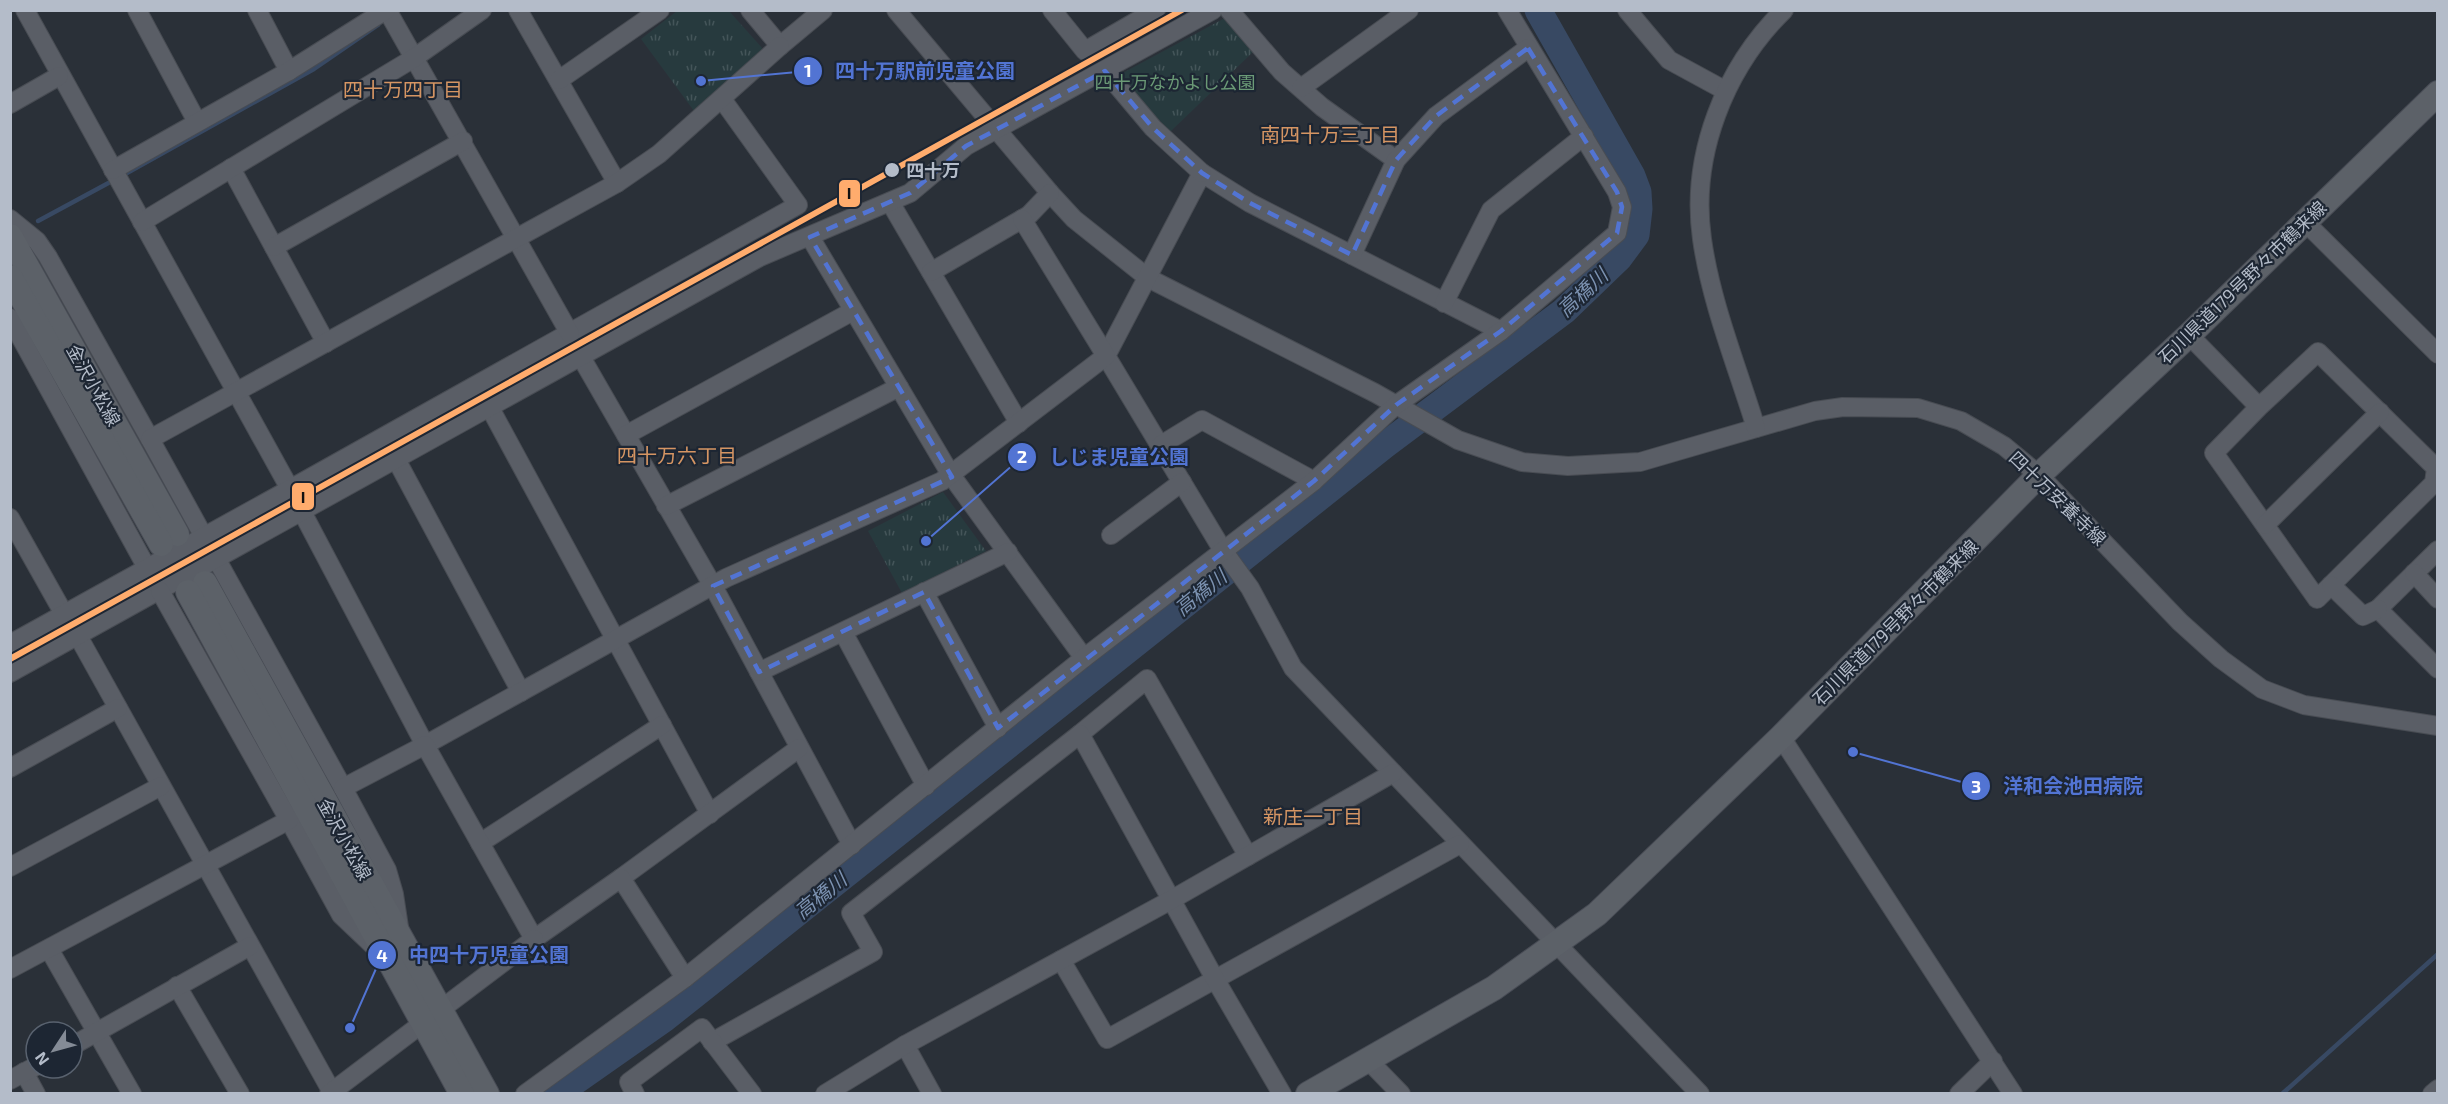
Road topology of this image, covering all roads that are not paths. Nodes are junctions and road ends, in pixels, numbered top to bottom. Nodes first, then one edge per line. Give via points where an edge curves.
1 (25, 10) edge
2 (137, 10) edge
3 (257, 10) edge
4 (482, 10) edge
5 (518, 10) edge
6 (660, 10) edge
7 (750, 10) edge
8 (823, 10) edge
9 (896, 10) edge
10 (1052, 10) edge
11 (1156, 10) edge
12 (1213, 10) edge
13 (1229, 10) edge
14 (1409, 10) edge
15 (1507, 10) edge
16 (1784, 10) edge
17 (1631, 12) edge
18 (389, 15) edge
19 (780, 46) junction
20 (1527, 48) junction
21 (414, 58) junction
22 (289, 71) junction
23 (1105, 71) junction
24 (59, 76) junction
25 (560, 80) junction
26 (1301, 88) junction
27 (1726, 91) junction
28 (2438, 93) edge
29 (722, 99) junction
30 (10, 104) edge
31 (197, 122) junction
32 (996, 130) junction
33 (1584, 136) junction
34 (463, 141) junction
35 (1396, 160) junction
36 (231, 168) junction
37 (1202, 173) junction
38 (116, 176) junction
39 (617, 183) junction
40 (1050, 193) junction
41 (890, 202) junction
42 (10, 219) edge
43 (1022, 219) junction
44 (2304, 221) junction
45 (142, 222) junction
46 (10, 236) edge
47 (810, 237) junction
48 (517, 238) junction
49 (274, 247) junction
50 (1352, 255) junction
51 (931, 272) junction
52 (10, 277) edge
53 (1148, 278) junction
54 (1444, 303) junction
55 (853, 310) junction
56 (10, 318) edge
57 (1501, 331) junction
58 (570, 334) junction
59 (2189, 335) junction
60 (326, 343) junction
61 (2438, 354) edge
62 (1106, 356) junction
63 (581, 357) junction
64 (899, 387) junction
65 (235, 392) junction
66 (2259, 407) junction
67 (490, 408) junction
68 (1404, 409) junction
69 (2380, 412) junction
70 (1019, 423) junction
71 (1756, 428) junction
72 (626, 435) junction
73 (150, 439) junction
74 (1161, 445) junction
75 (397, 460) junction
76 (2437, 467) edge
77 (951, 475) junction
78 (2039, 475) junction
79 (1314, 481) junction
80 (1182, 482) junction
81 (290, 489) junction
82 (666, 506) junction
83 (303, 513) junction
84 (2265, 525) junction
85 (13, 528) edge
86 (1111, 535) dead end
87 (204, 537) junction
88 (2438, 550) edge
89 (1008, 552) junction
90 (1225, 553) junction
91 (217, 560) junction
92 (147, 568) junction
93 (2414, 573) junction
94 (713, 585) junction
95 (2331, 585) junction
96 (196, 588) dead end
97 (160, 591) junction
98 (924, 592) junction
99 (2438, 599) edge
100 (2378, 609) junction
101 (63, 614) junction
102 (843, 632) junction
103 (78, 636) junction
104 (617, 639) junction
105 (10, 644) edge
106 (1084, 658) junction
107 (2438, 669) edge
108 (759, 672) junction
109 (10, 673) edge
110 (521, 692) junction
111 (118, 708) junction
112 (662, 725) junction
113 (2438, 726) edge
114 (998, 728) junction
115 (1080, 734) junction
116 (1781, 737) junction
117 (425, 745) junction
118 (800, 748) junction
119 (10, 768) edge
120 (1393, 772) junction
121 (161, 786) junction
122 (926, 786) junction
123 (343, 788) junction
124 (710, 814) junction
125 (289, 820) junction
126 (480, 843) junction
127 (1460, 844) junction
128 (852, 845) junction
129 (1248, 856) junction
130 (206, 865) junction
131 (10, 867) edge
132 (621, 878) junction
133 (1171, 900) junction
134 (534, 939) junction
135 (1557, 945) junction
136 (250, 946) junction
137 (49, 949) junction
138 (394, 950) junction
139 (1061, 960) junction
140 (10, 969) edge
141 (685, 978) junction
142 (1215, 979) junction
143 (177, 987) junction
144 (432, 1017) junction
145 (97, 1032) junction
146 (84, 1039) edge
147 (712, 1042) junction
148 (905, 1045) junction
149 (1368, 1060) junction
150 (1993, 1061) junction
151 (28, 1080) edge
152 (2438, 1089) edge
153 (1691, 1090) edge
154 (331, 1093) edge
155 (36, 1094) edge
156 (132, 1094) edge
157 (240, 1094) edge
158 (462, 1094) edge
159 (487, 1094) edge
160 (525, 1094) edge
161 (635, 1094) edge
162 (752, 1094) edge
163 (825, 1094) edge
164 (932, 1094) edge
165 (1282, 1094) edge
166 (1308, 1094) edge
167 (1401, 1094) edge
168 (1959, 1094) edge
169 (2013, 1094) edge
170 (2432, 1094) edge

1 - 24 street
2 - 31 street
3 - 22 street
4 - 21 street
5 - 25 street
6 - 25 street
7 - 19 street
8 - 19 street
9 - 32 street, 四十万安養寺線
10 - 11 street via 1085,51
12 - 23 street
13 - 26 street via 1282,72
14 - 26 street
15 - 20 street
16 - 27 street via 1738,66
17 - 27 street via 1669,60
18 - 21 street
18 - 22 street
19 - 29 street
20 - 33 street
20 - 35 street via 1436,116
21 - 34 street
21 - 36 street
22 - 31 street
23 - 32 street
23 - 37 street via 1153,128
24 - 30 street
24 - 38 street
25 - 39 street
26 - 35 street
27 - 71 street via 1705,156 1701,236 1708,272
28 - 44 main road, 石川県道179号野々市鶴来線
29 - 39 street via 659,154
29 - 58 street via 798,205
31 - 38 street
32 - 40 street, 四十万安養寺線
32 - 41 street via 966,146 910,193
33 - 54 street via 1491,210
33 - 57 street via 1617,192 1622,207 1617,233
34 - 48 street
34 - 49 street
35 - 50 street
36 - 45 street
36 - 49 street
37 - 50 street via 1250,203
37 - 53 street
38 - 45 street
39 - 48 street
40 - 43 street
40 - 53 street, 四十万安養寺線 via 1074,219
41 - 47 street
41 - 51 street
42 - 73 street via 37,241 48,257
43 - 51 street
43 - 62 street
44 - 59 main road, 石川県道179号野々市鶴来線
44 - 61 street
45 - 65 street
46 - 52 main road, 金沢小松線 via 169,539
47 - 55 street
47 - 63 street via 760,257
48 - 58 street
48 - 60 street
49 - 60 street
50 - 54 street
51 - 70 street
53 - 62 street
53 - 68 street, 四十万安養寺線
54 - 57 street
55 - 64 street
55 - 72 street
56 - 92 street
57 - 68 street
58 - 81 street
59 - 66 street
59 - 78 main road, 石川県道179号野々市鶴来線
60 - 65 street
62 - 70 street
62 - 74 street
63 - 67 street
63 - 72 street
64 - 77 street
64 - 82 street
65 - 73 street
65 - 81 street
66 - 69 street via 2318,352
66 - 84 street via 2214,453
67 - 75 street
67 - 104 street
68 - 71 street, 四十万安養寺線 via 1441,431 1522,462 1590,466 1640,462
68 - 79 street
69 - 76 street
69 - 84 street
70 - 77 street
71 - 78 street, 四十万安養寺線 via 1843,407 1918,408 1961,421 2004,446
72 - 82 street
73 - 87 street
74 - 79 street via 1202,420
74 - 80 street
75 - 83 street
75 - 110 street
76 - 95 street via 2434,483
77 - 89 street
77 - 94 street
78 - 113 street, 四十万安養寺線 via 2180,622 2262,688 2304,705
78 - 116 main road, 石川県道179号野々市鶴来線
79 - 90 street
80 - 86 street
80 - 90 street
81 - 83 street
81 - 87 street
82 - 94 street
83 - 91 street
83 - 117 street
84 - 95 street via 2318,599
85 - 101 street
87 - 92 street
88 - 93 street
89 - 98 street
89 - 106 street
90 - 106 street
90 - 120 street via 1250,588 1293,668
91 - 97 street
91 - 123 street
92 - 101 street
93 - 99 street
93 - 100 street
94 - 104 street
94 - 108 street
95 - 100 street via 2363,616
96 - 138 main road, 金沢小松線
97 - 103 street
97 - 125 street
98 - 102 street
98 - 114 street
100 - 107 street
101 - 105 street
102 - 108 street
102 - 122 street
103 - 109 street
103 - 111 street
104 - 110 street
104 - 112 street
106 - 114 street
108 - 118 street
110 - 117 street
111 - 119 street
111 - 121 street
112 - 124 street
112 - 126 street
114 - 122 street
115 - 129 street via 1147,679
115 - 133 street
115 - 147 street via 851,913 873,952
116 - 135 main road, 石川県道179号野々市鶴来線 via 1597,914
116 - 150 street
117 - 123 street
117 - 126 street
118 - 124 street
118 - 128 street
120 - 127 street
120 - 129 street
121 - 130 street
121 - 131 street
122 - 128 street
123 - 138 street via 387,870 394,894
124 - 132 street
125 - 130 street
125 - 138 street via 341,915
126 - 134 street
127 - 135 street
127 - 142 street
128 - 141 street
129 - 133 street
130 - 136 street
130 - 137 street
132 - 134 street
132 - 141 street
133 - 139 street
133 - 142 street
134 - 144 street
135 - 149 main road, 石川県道179号野々市鶴来線 via 1494,988
135 - 153 street
136 - 143 street
136 - 154 street
137 - 140 street
137 - 145 street
138 - 144 main road, 金沢小松線
139 - 142 street via 1107,1039
139 - 148 street
141 - 160 street
142 - 165 street
143 - 145 street
143 - 157 street
144 - 154 street
144 - 158 main road, 金沢小松線
144 - 159 main road, 金沢小松線
145 - 146 street
145 - 156 street
147 - 161 street via 702,1028 629,1082
147 - 162 street
148 - 163 street
148 - 164 street
149 - 166 main road, 石川県道179号野々市鶴来線
149 - 167 street
150 - 168 street
150 - 169 street
151 - 155 street
152 - 170 street

